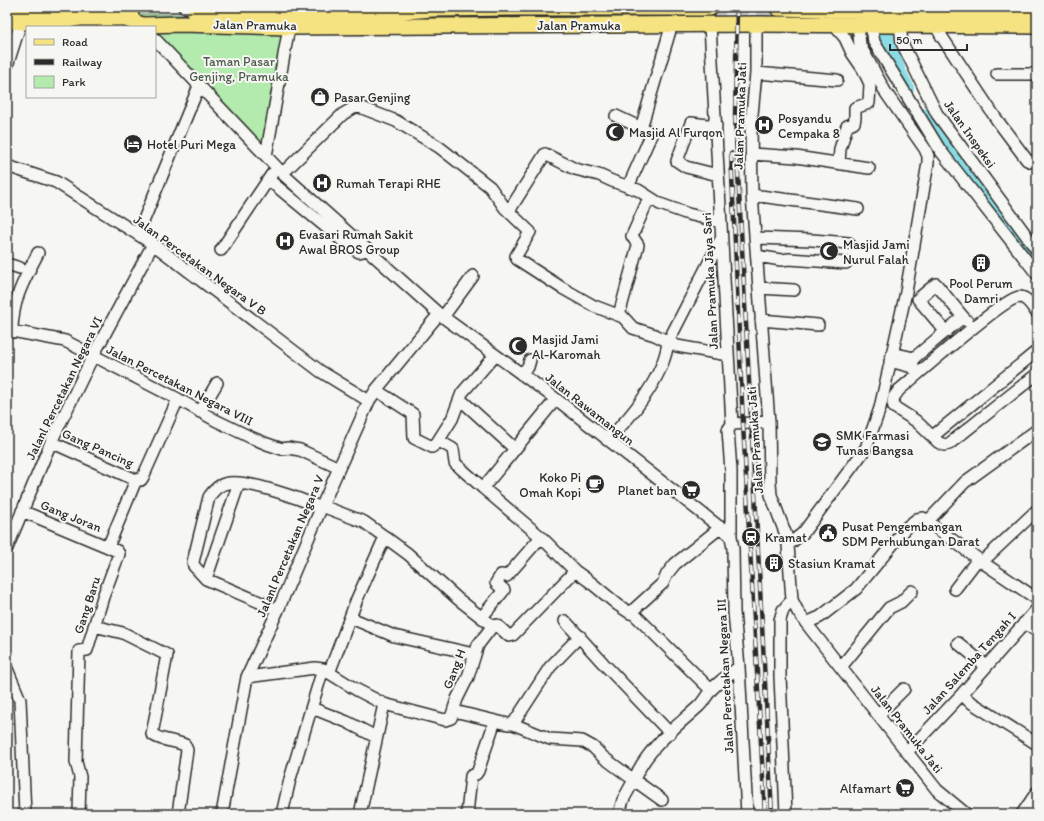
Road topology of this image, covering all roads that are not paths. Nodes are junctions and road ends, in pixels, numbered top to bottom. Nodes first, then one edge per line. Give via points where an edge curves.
1 (184, 7) edge
2 (267, 7) edge
3 (7, 8) edge
4 (428, 8) edge
5 (519, 8) edge
6 (710, 8) dead end
7 (778, 8) edge
8 (1037, 12) edge
9 (80, 18) junction
10 (936, 18) junction
11 (871, 19) junction
12 (14, 21) edge
13 (102, 23) edge
14 (122, 23) edge
15 (672, 24) junction
16 (756, 24) junction
17 (900, 24) junction
18 (488, 25) junction
19 (710, 25) junction
20 (834, 25) junction
21 (144, 26) edge
22 (1037, 26) edge
23 (289, 27) junction
24 (157, 45) edge
25 (7, 66) edge
26 (756, 73) junction
27 (997, 74) dead end
28 (1037, 74) edge
29 (837, 80) dead end
30 (199, 86) junction
31 (616, 116) dead end
32 (716, 126) junction
33 (641, 128) junction
34 (752, 154) junction
35 (266, 156) junction
36 (1037, 160) edge
37 (839, 163) junction
38 (7, 166) edge
39 (869, 168) dead end
40 (280, 170) junction
41 (718, 175) junction
42 (268, 180) junction
43 (628, 187) junction
44 (752, 195) junction
45 (649, 198) junction
46 (858, 209) dead end
47 (509, 211) junction
48 (721, 222) junction
49 (138, 234) junction
50 (722, 237) junction
51 (755, 238) junction
52 (849, 243) dead end
53 (153, 244) junction
54 (221, 250) dead end
55 (367, 250) junction
56 (1037, 250) edge
57 (38, 253) dead end
58 (757, 256) junction
59 (846, 263) dead end
60 (7, 264) edge
61 (20, 268) dead end
62 (1037, 274) edge
63 (473, 276) dead end
64 (758, 288) junction
65 (794, 290) dead end
66 (1037, 313) edge
67 (441, 315) junction
68 (619, 315) junction
69 (964, 317) junction
70 (761, 320) junction
71 (818, 325) dead end
72 (973, 328) junction
73 (10, 331) edge
74 (946, 332) junction
75 (668, 342) junction
76 (1037, 351) edge
77 (494, 355) junction
78 (93, 356) junction
79 (728, 356) junction
80 (891, 357) junction
81 (530, 360) dead end
82 (915, 366) junction
83 (521, 374) junction
84 (1037, 374) edge
85 (217, 383) dead end
86 (376, 390) junction
87 (178, 399) junction
88 (460, 399) junction
89 (556, 399) junction
90 (369, 401) junction
91 (200, 412) junction
92 (769, 422) junction
93 (732, 424) junction
94 (1037, 430) edge
95 (933, 436) junction
96 (607, 440) junction
97 (438, 441) junction
98 (51, 442) junction
99 (515, 449) junction
100 (339, 468) junction
101 (136, 480) junction
102 (239, 483) junction
103 (482, 488) junction
104 (322, 507) junction
105 (1037, 510) edge
106 (22, 511) junction
107 (928, 521) junction
108 (721, 527) junction
109 (731, 536) junction
110 (385, 537) junction
111 (541, 537) junction
112 (788, 545) junction
113 (108, 547) junction
114 (7, 548) edge
115 (980, 561) junction
116 (575, 571) junction
117 (206, 579) junction
118 (955, 589) dead end
119 (912, 591) dead end
120 (1037, 599) edge
121 (792, 600) junction
122 (1037, 609) edge
123 (278, 610) junction
124 (632, 612) junction
125 (351, 618) junction
126 (482, 618) junction
127 (565, 621) dead end
128 (806, 623) junction
129 (1024, 623) junction
130 (94, 626) junction
131 (491, 628) junction
132 (1037, 631) edge
133 (580, 636) junction
134 (958, 643) dead end
135 (474, 654) junction
136 (986, 666) junction
137 (739, 667) junction
138 (841, 667) junction
139 (7, 669) edge
140 (326, 671) junction
141 (247, 677) junction
142 (904, 689) dead end
143 (711, 690) junction
144 (962, 694) junction
145 (384, 704) junction
146 (312, 708) junction
147 (454, 711) junction
148 (878, 715) junction
149 (495, 721) junction
150 (513, 724) junction
151 (670, 733) junction
152 (376, 737) junction
153 (1037, 744) edge
154 (906, 752) junction
155 (634, 780) junction
156 (1037, 792) edge
157 (662, 800) dead end
158 (25, 814) edge
159 (79, 814) edge
160 (178, 814) edge
161 (222, 814) edge
162 (282, 814) edge
163 (360, 814) edge
164 (467, 814) edge
165 (619, 814) edge
166 (746, 814) edge
167 (786, 814) edge
168 (966, 814) edge
169 (1022, 814) edge

1 - 2 street
3 - 9 main road, Jalan Pramuka via 47,11
4 - 5 main road, Jalan Pramuka
4 - 14 main road, Jalan Pramuka via 366,14 139,14
5 - 6 main road, Jalan Pramuka
5 - 18 main road
7 - 11 main road, Jalan Pramuka
8 - 10 main road, Jalan Pramuka
9 - 12 main road, Jalan Pramuka via 46,23
9 - 13 main road, Jalan Pramuka
10 - 11 main road, Jalan Pramuka
10 - 17 main road
10 - 22 main road, Jalan Pramuka
10 - 36 street via 942,37 997,120 1028,160
11 - 17 main road, Jalan Pramuka
11 - 20 main road, Jalan Pramuka
11 - 62 street via 874,42 940,150
11 - 80 street via 860,46 886,93 928,156 906,292
12 - 25 street
13 - 14 main road, Jalan Pramuka
14 - 21 main road, Jalan Pramuka
15 - 18 main road, Jalan Pramuka
15 - 19 main road, Jalan Pramuka
15 - 33 street
16 - 19 main road, Jalan Pramuka
16 - 20 main road, Jalan Pramuka
16 - 26 street, Jalan Pramuka Jati
17 - 56 street, Jalan Inspeksi via 902,43 937,114
18 - 23 main road, Jalan Pramuka
19 - 32 street, Jalan Pramuka Jaya Sari
20 - 37 street via 845,38 870,84 869,103 855,108 854,123 847,126
21 - 23 main road, Jalan Pramuka via 182,24
23 - 35 street
24 - 30 street, Jalan Rawamangun
26 - 29 street
26 - 34 street, Jalan Pramuka Jati via 751,125
27 - 28 street
30 - 35 street, Jalan Rawamangun
30 - 49 street
31 - 33 street
32 - 41 street, Jalan Pramuka Jaya Sari
32 - 41 street via 691,123 677,161 686,167
33 - 43 street via 652,133
34 - 37 street
34 - 44 street, Jalan Pramuka Jati
35 - 40 street, Jalan Rawamangun
37 - 39 street
38 - 49 street, Jalan Percetakan Negara V B via 56,182
40 - 42 street
40 - 47 street via 343,114 357,106 396,121 439,147 490,187
40 - 55 street, Jalan Rawamangun
41 - 48 street, Jalan Pramuka Jaya Sari
42 - 54 street
42 - 55 street via 349,246 359,252
43 - 45 street
43 - 47 street via 599,175 575,169 545,154
44 - 46 street
44 - 51 street, Jalan Pramuka Jati
45 - 48 street via 688,214
45 - 68 street via 632,236 638,245
47 - 68 street via 530,232 516,256 517,259 594,306
48 - 50 street, Jalan Pramuka Jaya Sari
49 - 53 street, Jalan Percetakan Negara V B
50 - 75 street
50 - 79 street, Jalan Pramuka Jaya Sari
51 - 52 street
51 - 58 street, Jalan Pramuka Jati
53 - 78 street, Jalanl Percetakan Negara VI
53 - 90 street, Jalan Percetakan Negara V B via 320,371
55 - 67 street, Jalan Rawamangun
57 - 73 street via 15,303
58 - 59 street via 781,260
58 - 64 street, Jalan Pramuka Jati
60 - 61 street
63 - 67 street, Jalanl Percetakan Negara V
64 - 65 street
64 - 70 street, Jalan Pramuka Jati
66 - 72 street via 1027,300 1018,297
67 - 77 street, Jalan Rawamangun
67 - 86 street, Jalanl Percetakan Negara V
68 - 75 street via 633,328
69 - 72 street
69 - 74 street
69 - 74 street via 936,284 918,299
70 - 71 street
70 - 92 street, Jalan Pramuka Jati
72 - 82 street
73 - 78 street, Jalan Percetakan Negara VIII via 65,342
74 - 82 street
75 - 79 street
75 - 96 street via 658,372 648,391 620,428
76 - 95 street
77 - 83 street, Jalan Rawamangun
77 - 88 street via 464,390
78 - 87 street, Jalan Percetakan Negara VIII
78 - 98 street, Jalanl Percetakan Negara VI
79 - 93 street, Jalan Pramuka Jaya Sari
80 - 82 street
80 - 112 street via 880,408 866,448 803,533
81 - 83 street via 530,365
82 - 95 street via 896,393 894,407
83 - 89 street, Jalan Rawamangun
84 - 95 street via 949,444 944,445
85 - 91 street
86 - 90 street, Jalanl Percetakan Negara V
86 - 97 street via 413,414 414,438 432,447
87 - 91 street, Jalan Percetakan Negara VIII
87 - 101 street, Gang Pancing via 143,477
88 - 97 street via 452,419
88 - 99 street
89 - 96 street, Jalan Rawamangun
89 - 99 street
90 - 100 street, Jalanl Percetakan Negara V
91 - 100 street, Jalan Percetakan Negara VIII via 267,444 282,449 300,450
92 - 93 street
92 - 112 street, Jalan Pramuka Jati via 771,495
93 - 109 street, Jalan Pramuka Jaya Sari via 728,430
94 - 107 street via 965,482
96 - 108 street, Jalan Rawamangun
97 - 103 street via 454,450 455,463
98 - 101 street, Gang Pancing
98 - 106 street, Jalanl Percetakan Negara VI
99 - 103 street
100 - 104 street, Jalanl Percetakan Negara V
101 - 113 street
102 - 104 street
102 - 117 street
102 - 117 street via 221,485 209,497 193,562
103 - 111 street
104 - 110 street via 364,522
104 - 123 street, Jalanl Percetakan Negara V
105 - 115 street
106 - 113 street, Gang Joran
106 - 114 street, Jalanl Percetakan Negara VI
107 - 115 street
107 - 128 street via 923,518 917,519 907,527 856,589 820,617
108 - 109 street, Jalan Rawamangun
108 - 124 street via 675,564 663,583
109 - 137 street, Jalan Percetakan Negara III
110 - 125 street
110 - 126 street
111 - 116 street
111 - 126 street via 507,576 501,575 496,583 504,590
112 - 121 street, Jalan Pramuka Jati
113 - 130 street, Gang Baru via 119,554
115 - 118 street
115 - 120 street
116 - 124 street via 624,610
116 - 131 street via 513,636 509,636 497,625
117 - 123 street
119 - 138 street via 901,602 889,608
121 - 128 street, Jalan Pramuka Jati
121 - 167 street via 783,610 780,620
122 - 129 street, Jalan Salemba Tengah I
123 - 141 street, Jalanl Percetakan Negara V
124 - 143 street
125 - 135 street via 394,636
125 - 140 street
126 - 131 street
127 - 133 street
128 - 138 street, Jalan Pramuka Jati
129 - 132 street
129 - 136 street, Jalan Salemba Tengah I
130 - 159 street, Gang Baru via 87,650 78,651 76,762 80,777
130 - 160 street via 123,633 167,655 152,734 181,743 187,750
131 - 135 street, Gang H
133 - 150 street via 550,668
133 - 151 street
134 - 136 street
135 - 147 street, Gang H
136 - 144 street, Jalan Salemba Tengah I
137 - 143 street
137 - 166 street, Jalan Percetakan Negara III
138 - 148 street, Jalan Pramuka Jati
139 - 158 street via 20,700
140 - 141 street via 315,668
140 - 145 street
140 - 146 street
141 - 161 street, Jalanl Percetakan Negara V
142 - 148 street
143 - 151 street via 700,705
144 - 153 street
144 - 154 street, Jalan Salemba Tengah I
145 - 147 street via 445,720 451,718
145 - 152 street
146 - 152 street
146 - 162 street
147 - 149 street
148 - 154 street, Jalan Pramuka Jati
149 - 150 street
149 - 164 street via 478,771 470,776
150 - 155 street via 550,739 582,741
151 - 155 street via 644,758
152 - 163 street
154 - 168 street, Jalan Pramuka Jati via 937,790
155 - 157 street
155 - 165 street
156 - 169 street

